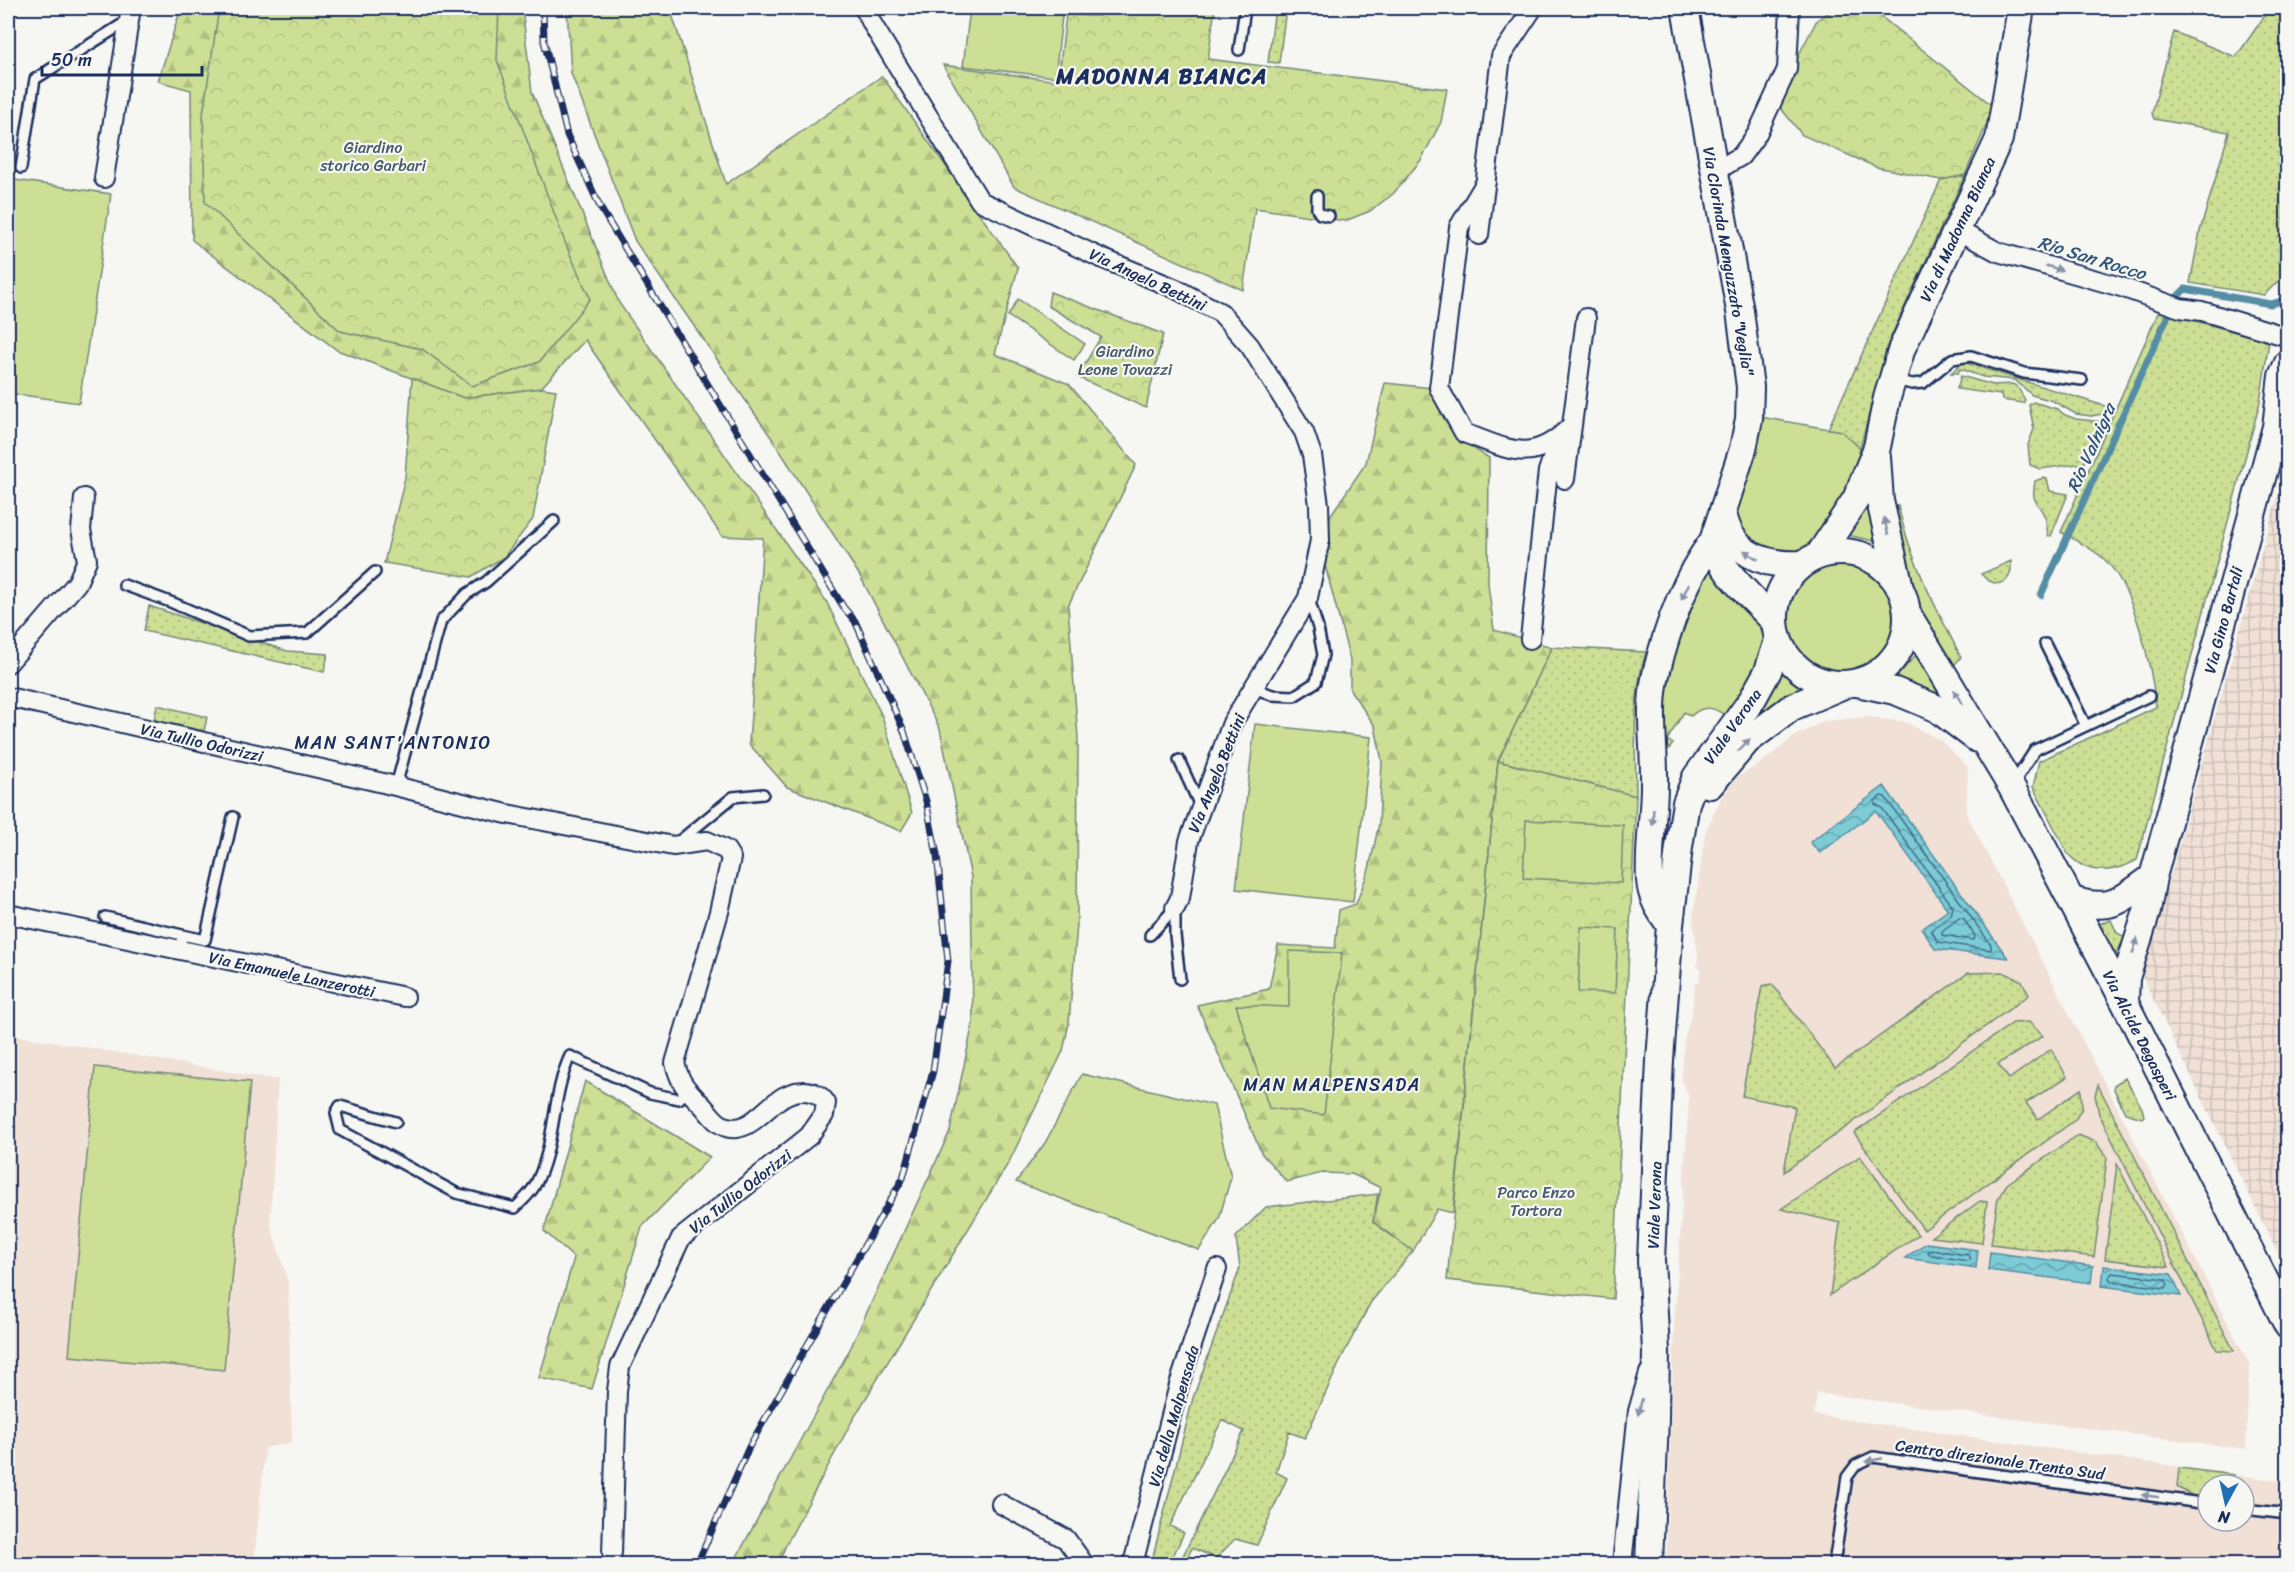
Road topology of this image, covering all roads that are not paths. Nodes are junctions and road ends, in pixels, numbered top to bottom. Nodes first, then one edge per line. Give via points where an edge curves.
1 (864, 8) edge
2 (1245, 8) edge
3 (1533, 8) edge
4 (1685, 8) edge
5 (1790, 8) edge
6 (2021, 8) edge
7 (130, 14) edge
8 (1239, 50) dead end
9 (21, 168) dead end
10 (1714, 172) junction
11 (104, 178) dead end
12 (1486, 182) junction
13 (1317, 196) dead end
14 (1329, 216) dead end
15 (1957, 230) junction
16 (1479, 235) dead end
17 (1586, 318) dead end
18 (2288, 337) edge
19 (2288, 363) edge
20 (1892, 380) junction
21 (2082, 380) dead end
22 (1565, 432) junction
23 (1877, 447) junction
24 (1565, 479) dead end
25 (84, 498) dead end
26 (1723, 513) junction
27 (554, 521) dead end
28 (1713, 542) junction
29 (1810, 559) junction
30 (375, 572) dead end
31 (1899, 584) junction
32 (124, 585) dead end
33 (1308, 598) junction
34 (1908, 615) junction
35 (1776, 631) junction
36 (1530, 639) dead end
37 (2045, 644) dead end
38 (8, 663) edge
39 (1851, 684) junction
40 (1254, 688) junction
41 (2149, 696) dead end
42 (8, 697) edge
43 (2086, 726) junction
44 (1988, 747) junction
45 (1179, 760) dead end
46 (396, 786) junction
47 (2012, 786) junction
48 (763, 794) dead end
49 (1201, 808) junction
50 (233, 818) dead end
51 (673, 846) junction
52 (1679, 847) junction
53 (2153, 877) junction
54 (2071, 900) junction
55 (1175, 908) junction
56 (8, 914) edge
57 (105, 917) dead end
58 (1670, 925) junction
59 (1150, 935) dead end
60 (181, 943) junction
61 (1180, 979) dead end
62 (405, 997) dead end
63 (2125, 1003) junction
64 (688, 1090) junction
65 (396, 1122) dead end
66 (1217, 1269) dead end
67 (2288, 1326) edge
68 (1656, 1351) junction
69 (2196, 1502) edge
70 (1000, 1504) dead end
71 (2256, 1510) edge
72 (2288, 1514) edge
73 (612, 1553) dead end
74 (1084, 1564) edge
75 (1133, 1564) edge
76 (1622, 1564) edge
77 (1649, 1564) edge
78 (1834, 1564) edge

1 - 33 street, Via Angelo Bettini via 980,201 1212,308 1250,346 1304,432 1311,456 1320,540
2 - 8 lane
3 - 12 street via 1502,56
4 - 10 main road, Via Clorinda Menguzzato "Veglia"
5 - 10 street via 1787,69 1757,134 1741,156
6 - 15 main road, Via di Madonna Bianca via 1999,139
7 - 9 lane via 35,79
7 - 11 street
10 - 26 main road, Via Clorinda Menguzzato "Veglia" via 1750,387 1743,449
12 - 16 street
12 - 22 street via 1458,227 1439,388 1464,433 1517,452 1540,449
13 - 14 lane via 1317,209
15 -> 18 street via 1998,252
15 - 20 main road, Via di Madonna Bianca via 1902,348
17 - 22 street
19 - 53 main road, Via Gino Bartali via 2282,376 2276,427
20 - 21 lane via 1923,382 1952,360 1971,356 2024,373
20 - 23 main road, Via di Madonna Bianca
22 - 24 street
22 - 36 street via 1548,471
23 - 29 main road, Via di Madonna Bianca via 1856,499
31 -> 23 main road, Via di Madonna Bianca via 1880,501
25 - 38 street via 81,530 87,560 77,583
26 - 28 main road, Via Clorinda Menguzzato "Veglia"
29 -> 26 main road via 1782,565 1760,560 1741,548 1726,527
27 - 46 lane via 441,621
28 - 35 main road via 1722,564
28 -> 58 main road, Via Clorinda Menguzzato "Veglia" via 1702,555 1673,618 1656,672 1650,880 1655,904
29 - 31 main road via 1836,552 1856,553 1874,559
29 - 35 main road via 1790,575 1781,589 1776,604
30 - 32 lane via 307,633 249,636
31 - 34 main road
33 - 40 street, Via Angelo Bettini
33 - 40 lane via 1323,655 1316,682 1294,696 1272,695
34 - 39 main road via 1900,651 1874,676
44 -> 34 main road, Via Alcide Degasperi
35 - 39 main road via 1788,659 1804,673 1824,682
35 - 52 main road, Viale Verona via 1768,671 1752,700 1696,777 1686,803
37 - 43 lane
39 - 44 main road, Via Alcide Degasperi via 1895,691 1936,708
52 -> 39 main road, Viale Verona via 1712,781 1746,741 1792,707
40 - 49 street, Via Angelo Bettini via 1232,723
41 - 43 lane
42 - 46 street, Via Tullio Odorizzi
43 - 47 lane via 2035,750
44 - 47 main road, Via Alcide Degasperi
45 - 49 lane
46 - 51 street, Via Tullio Odorizzi via 507,814
47 - 54 main road, Via Alcide Degasperi
48 - 51 lane via 732,796
49 - 55 street, Via Angelo Bettini via 1189,840
50 - 60 lane, Via Emanuele Lanzerotti via 205,940
51 - 64 street, Via Tullio Odorizzi via 707,841 726,850 731,858 675,1063 680,1081
52 - 58 main road, Viale Verona
53 - 54 main road via 2109,905
63 -> 53 main road, Via Gino Bartali via 2126,978
54 - 63 main road, Via Alcide Degasperi
55 - 59 lane
55 - 61 lane, Via Angelo Bettini
56 - 60 street, Via Emanuele Lanzerotti
57 - 60 lane, Via Emanuele Lanzerotti
58 - 68 main road, Viale Verona via 1651,1260
60 - 62 street, Via Emanuele Lanzerotti
63 - 67 main road, Via Alcide Degasperi
64 - 65 lane via 679,1099 650,1093 570,1056 561,1076 544,1163 533,1189 515,1208 456,1193 419,1174 340,1130 336,1113 340,1106
64 - 73 street, Via Tullio Odorizzi via 722,1125 737,1127 754,1122 778,1100 795,1092 809,1091 826,1103 824,1115 809,1136 681,1238 635,1334 620,1367 617,1391
66 - 75 street, Via della Malpensada via 1179,1385
68 -> 76 street via 1638,1411
68 - 77 main road, Viale Verona
69 -> 78 lane, Centro direzionale Trento Sud via 1874,1457 1856,1465 1846,1478
70 - 74 street via 1066,1539
71 - 72 lane

